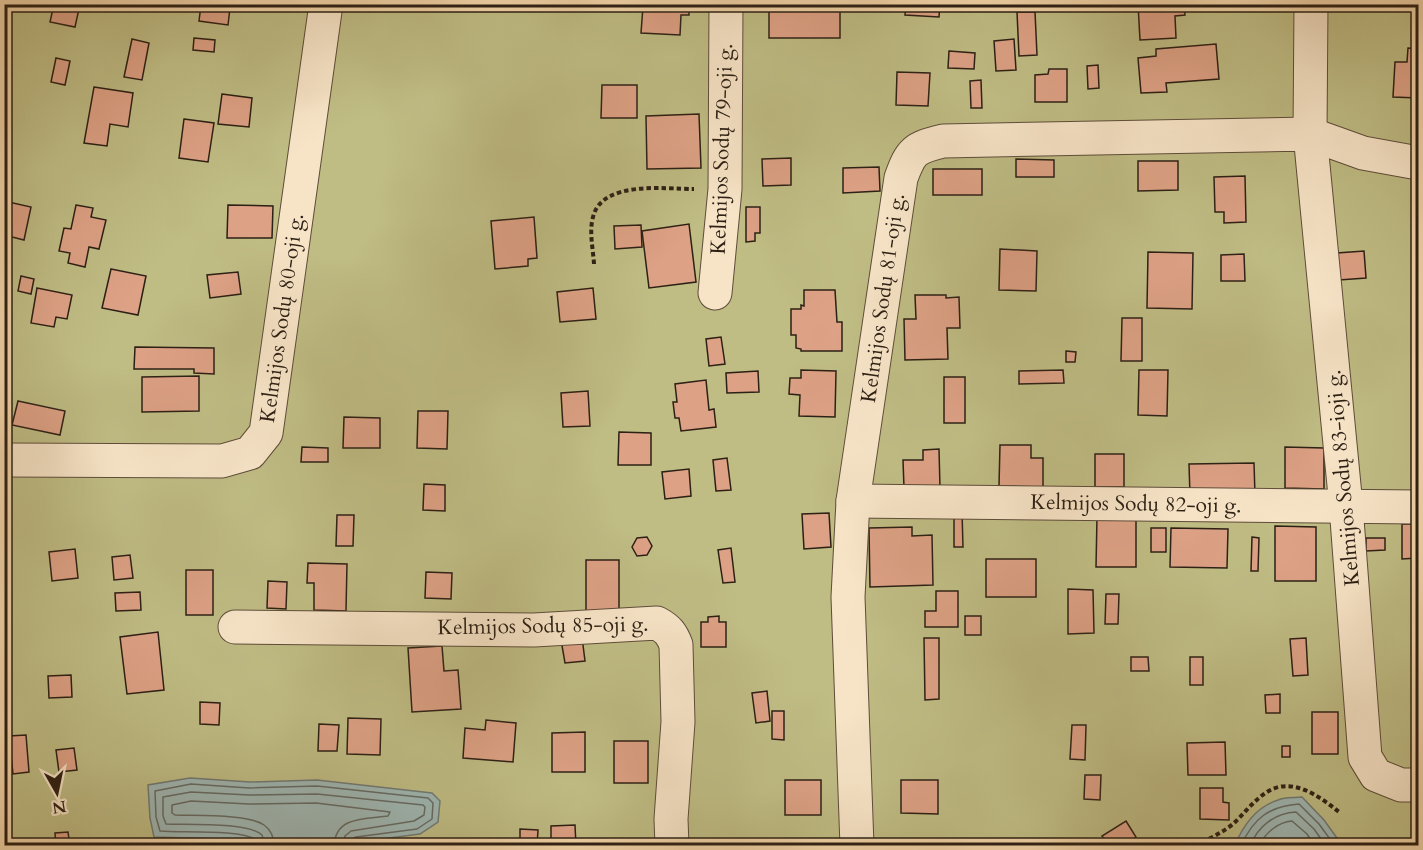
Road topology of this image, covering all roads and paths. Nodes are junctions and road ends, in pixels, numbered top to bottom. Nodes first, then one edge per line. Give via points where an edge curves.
1 (326, 4) edge
2 (726, 4) edge
3 (1311, 4) edge
4 (1310, 134) junction
5 (1419, 163) edge
6 (725, 189) junction
7 (594, 264) dead end
8 (715, 293) dead end
9 (4, 460) edge
10 (853, 501) junction
11 (1346, 506) junction
12 (1419, 507) edge
13 (235, 627) dead end
14 (1419, 785) edge
15 (1339, 812) dead end
16 (672, 846) edge
17 (856, 846) edge
18 (1196, 846) edge

1 - 9 street, Kelmijos Sodų 80-oji g. via 266,433 250,453 222,461
2 - 6 street, Kelmijos Sodų 79-oji g.
3 - 4 street, Kelmijos Sodų 83-ioji g.
4 - 5 street via 1363,153
4 - 10 street, Kelmijos Sodų 81-oji g. via 943,141 922,146 908,157 901,178
4 - 11 street, Kelmijos Sodų 83-ioji g.
6 - 7 path via 632,189 614,193 593,215
6 - 8 street, Kelmijos Sodų 79-oji g.
10 - 11 street, Kelmijos Sodų 82-oji g.
10 - 17 street, Kelmijos Sodų 81-oji g. via 848,597
11 - 12 street, Kelmijos Sodų 82-oji g.
11 - 14 street, Kelmijos Sodų 83-ioji g. via 1365,757 1376,775 1401,785
13 - 16 street, Kelmijos Sodų 85-oji g. via 534,630 657,623 673,636 676,645 678,723
15 - 18 path via 1320,796 1284,786 1267,791 1231,826

